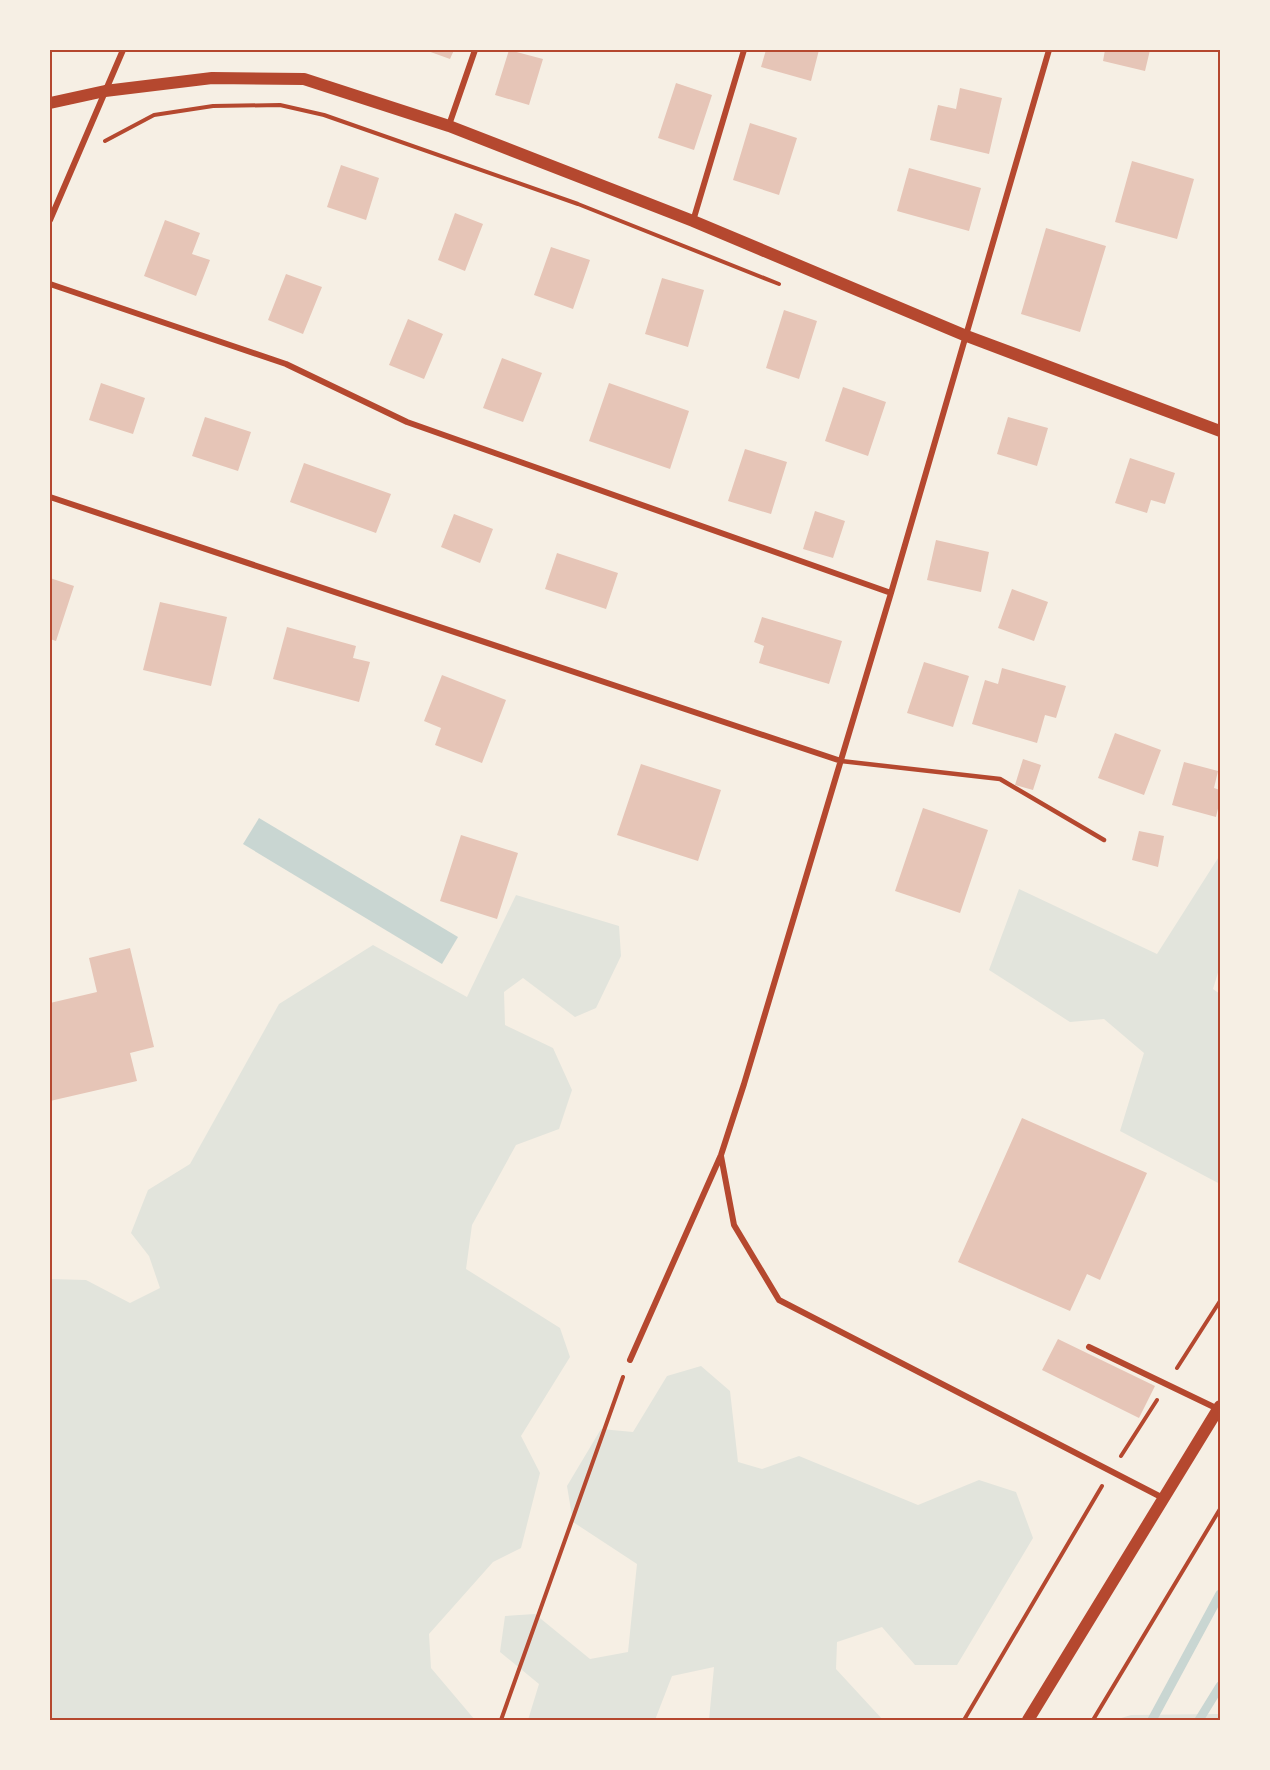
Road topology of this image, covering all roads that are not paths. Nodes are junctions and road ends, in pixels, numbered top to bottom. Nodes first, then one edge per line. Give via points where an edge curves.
1 (123, 50) edge
2 (475, 50) edge
3 (744, 50) edge
4 (1049, 50) edge
5 (105, 91) junction
6 (50, 103) edge
7 (448, 126) junction
8 (50, 220) edge
9 (693, 221) junction
10 (50, 284) edge
11 (964, 335) junction
12 (1221, 431) edge
13 (50, 497) edge
14 (891, 593) junction
15 (841, 761) junction
16 (1104, 840) dead end
17 (721, 1155) junction
18 (1089, 1347) dead end
19 (630, 1360) road end
20 (1220, 1408) edge
21 (1165, 1498) junction
22 (1028, 1720) edge

1 - 5 street
2 - 7 street
3 - 9 street
4 - 11 street
5 - 6 main road
5 - 7 main road via 212,78 304,80
5 - 8 street
7 - 9 main road
9 - 11 main road
10 - 14 street via 286,364 407,422
11 - 12 main road
11 - 14 street
13 - 15 street
14 - 15 street
15 - 16 lane via 1000,779
15 - 17 street
17 - 19 street
17 - 21 street via 734,1225 779,1300
18 - 20 street
20 - 21 main road
21 - 22 main road

